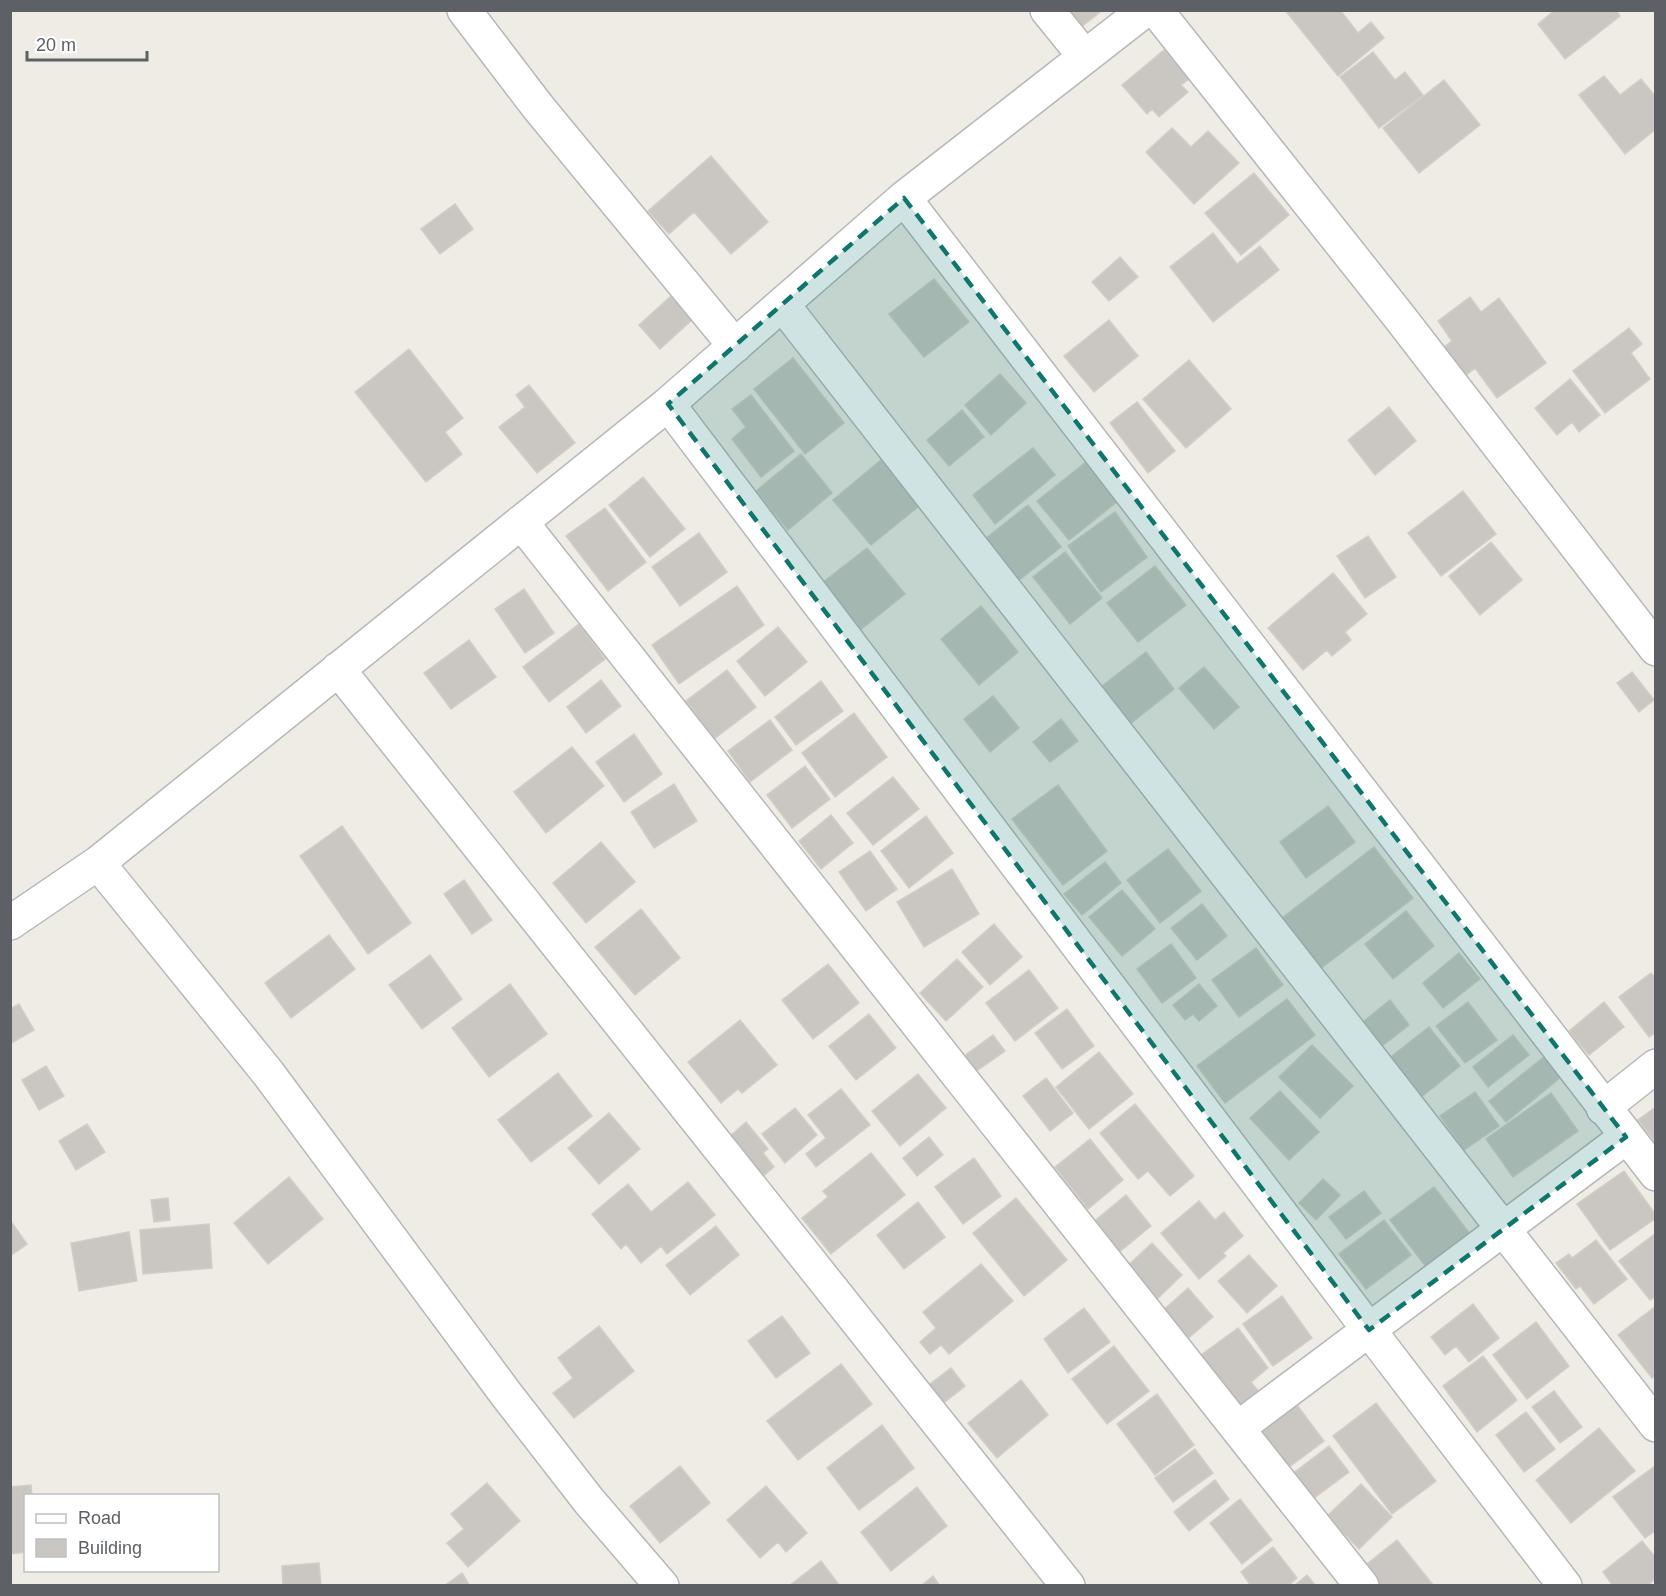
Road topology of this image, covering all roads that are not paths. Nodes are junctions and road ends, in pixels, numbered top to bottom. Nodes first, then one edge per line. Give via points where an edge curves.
1 (464, 10) edge
2 (1047, 10) edge
3 (1145, 10) edge
4 (1156, 10) edge
5 (1084, 57) junction
6 (904, 198) junction
7 (783, 305) junction
8 (735, 346) junction
9 (668, 404) junction
10 (521, 522) junction
11 (1656, 649) edge
12 (338, 669) junction
13 (98, 863) junction
14 (10, 923) edge
15 (1656, 1066) edge
16 (1603, 1108) junction
17 (1626, 1137) junction
18 (1656, 1174) edge
19 (1503, 1230) junction
20 (1369, 1330) junction
21 (1656, 1425) edge
22 (1238, 1428) junction
23 (662, 1586) edge
24 (1068, 1586) edge
25 (1362, 1586) edge
26 (1565, 1586) edge

1 - 8 street via 538,107
2 - 5 street
3 - 5 street
4 - 11 street
5 - 6 street
6 - 7 street
6 - 16 street
7 - 8 street
7 - 19 street
8 - 9 street
9 - 10 street
9 - 20 street
10 - 12 street
10 - 22 street
12 - 13 street
12 - 24 street
13 - 14 street
13 - 23 street via 268,1073 582,1492
15 - 16 street
16 - 17 street
17 - 18 street
17 - 19 street
19 - 20 street
19 - 21 street
20 - 22 street
20 - 26 street
22 - 25 street

